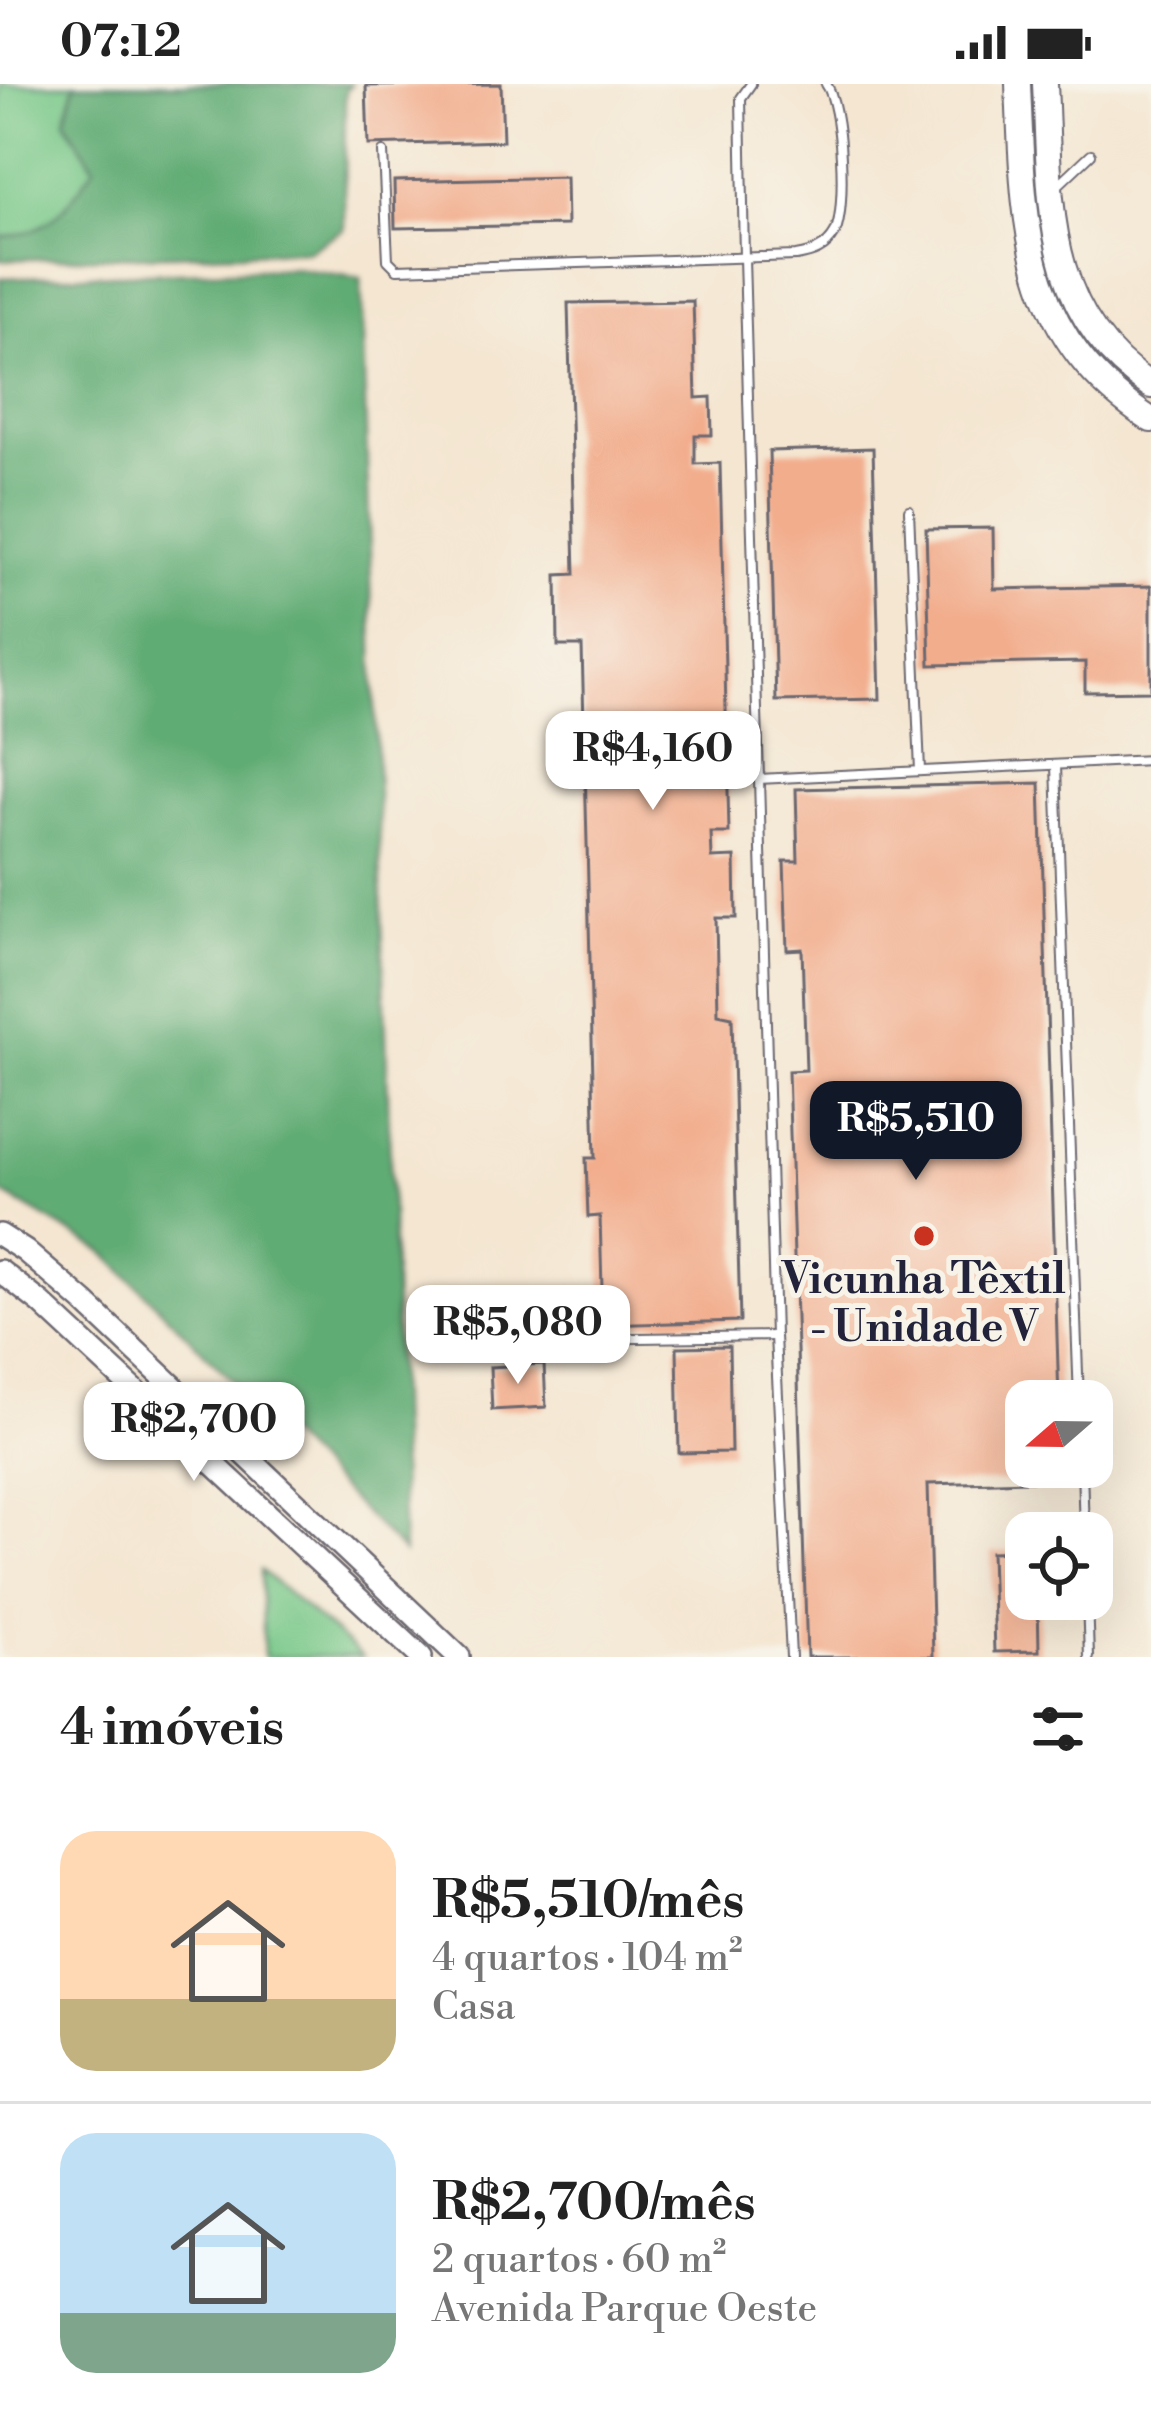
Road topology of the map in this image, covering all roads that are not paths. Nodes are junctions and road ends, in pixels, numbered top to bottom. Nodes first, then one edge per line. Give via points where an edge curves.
1 (751, 84) edge
2 (826, 84) edge
3 (1018, 84) edge
4 (1045, 84) edge
5 (383, 152) dead end
6 (1091, 154) dead end
7 (1050, 192) junction
8 (744, 258) junction
9 (1151, 386) edge
10 (1151, 420) edge
11 (909, 510) dead end
12 (1151, 760) edge
13 (1056, 766) junction
14 (920, 771) junction
15 (758, 778) junction
16 (0, 1235) edge
17 (0, 1271) edge
18 (775, 1336) junction
19 (502, 1340) dead end
20 (1078, 1380) edge
21 (1088, 1620) edge
22 (421, 1657) edge
23 (459, 1657) edge
24 (791, 1657) edge
25 (1089, 1657) edge

1 - 8 lane via 741,98
2 - 8 lane via 836,106 837,229 810,254
3 - 10 main road via 1022,194 1041,292 1076,355
4 - 7 main road
5 - 8 lane via 388,260 397,269
6 - 7 lane
7 - 9 main road via 1070,292 1108,349
8 - 15 lane
11 - 14 lane
12 - 13 lane
13 - 14 lane
13 - 20 lane
14 - 15 lane
15 - 18 lane
16 - 23 street via 84,1301
17 - 22 street
18 - 19 lane
18 - 24 lane
21 - 25 lane

